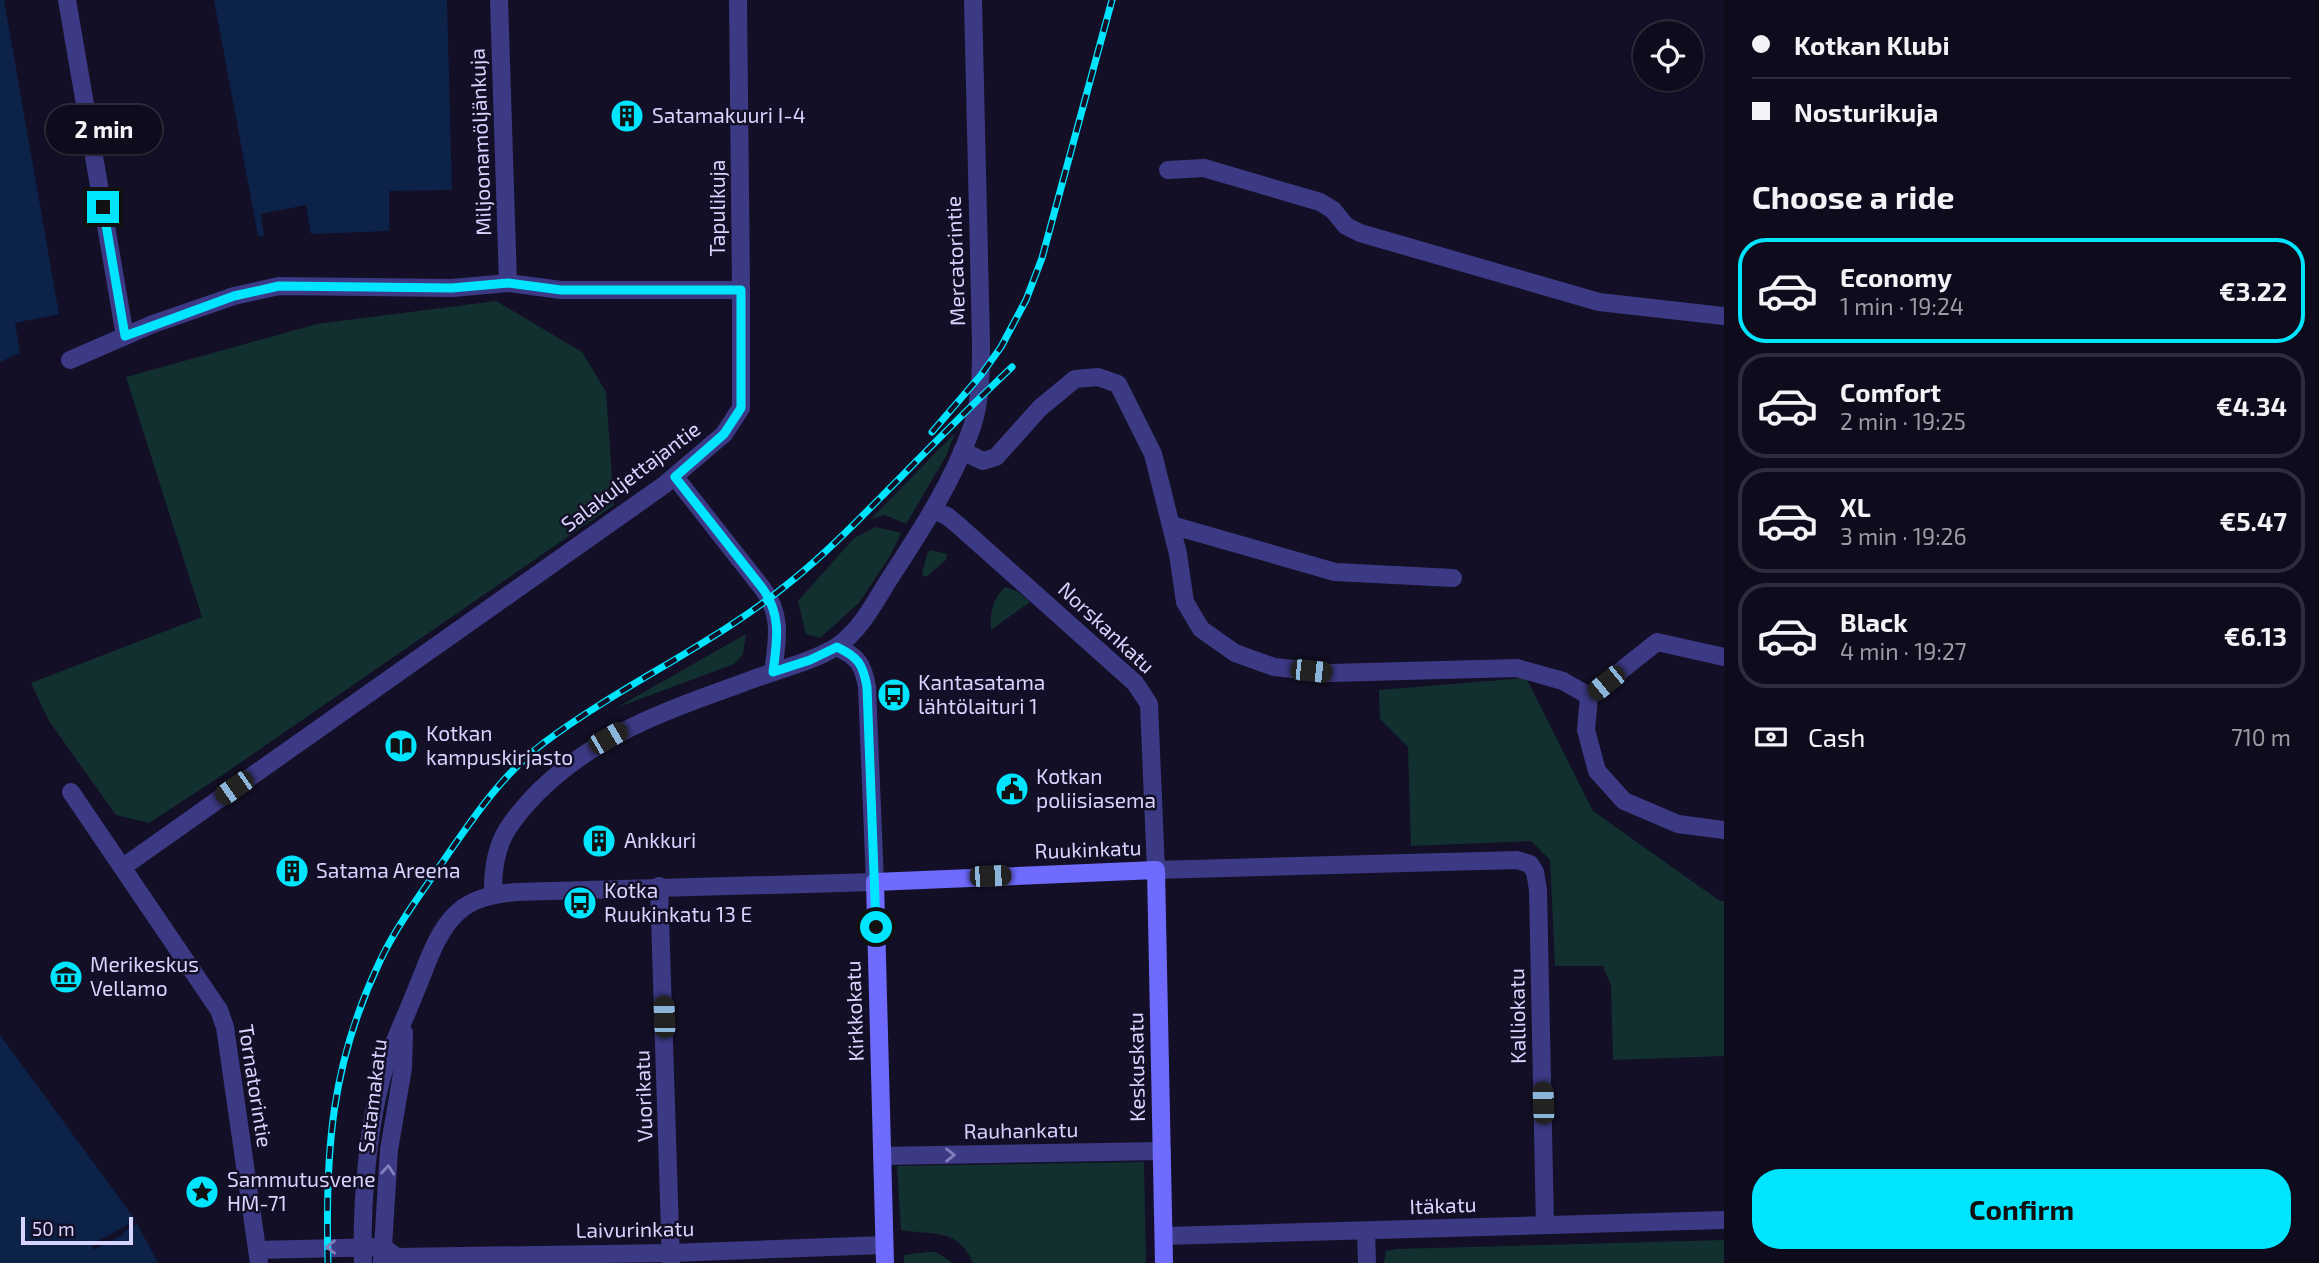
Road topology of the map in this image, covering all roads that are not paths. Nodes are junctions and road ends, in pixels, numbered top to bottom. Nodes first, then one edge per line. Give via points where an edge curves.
1 (67, 0) edge
2 (499, 0) edge
3 (738, 0) edge
4 (973, 0) edge
5 (1168, 170) dead end
6 (508, 283) junction
7 (741, 290) junction
8 (1724, 316) edge
9 (125, 336) junction
10 (70, 360) dead end
11 (962, 451) junction
12 (675, 477) junction
13 (933, 510) junction
14 (1171, 524) junction
15 (1453, 578) dead end
16 (837, 647) junction
17 (1724, 657) edge
18 (773, 672) junction
19 (1589, 696) junction
20 (71, 792) dead end
21 (1724, 830) edge
22 (123, 867) junction
23 (1156, 870) junction
24 (875, 882) junction
25 (660, 886) junction
26 (1538, 890) joint
27 (493, 895) junction
28 (405, 1019) junction
29 (1162, 1151) junction
30 (882, 1156) junction
31 (1724, 1220) edge
32 (1545, 1225) junction
33 (1366, 1231) junction
34 (1164, 1236) junction
35 (884, 1245) junction
36 (363, 1255) edge
37 (258, 1257) edge
38 (387, 1258) edge
39 (671, 1258) edge
40 (885, 1263) edge
41 (1164, 1263) edge
42 (1367, 1263) edge

1 - 9 street
2 - 6 street, Miljoonamöljänkuja
3 - 7 street, Tapulikuja
4 - 11 street, Mercatorintie via 981,375 979,399
5 - 8 street via 1204,168 1236,176 1320,202 1360,233 1600,302
6 - 7 street via 561,290
6 - 9 street via 452,288 279,286 234,296
7 - 12 street, Salakuljettajantie via 741,408 724,434
9 - 10 street
11 - 13 street, Mercatorintie
11 - 14 street via 983,461 996,457 1040,408 1075,379 1098,377 1118,384 1153,454
12 - 18 street via 775,609
12 - 22 street, Salakuljettajantie
13 - 16 street, Mercatorintie via 865,616
13 - 23 street, Norskankatu via 958,525 1135,683 1149,704
14 - 15 street via 1335,572
14 - 19 street via 1185,601 1202,629 1235,653 1274,667 1330,673 1517,668 1563,681
16 - 18 street
16 - 24 street, Kirkkokatu via 860,663 867,687
17 - 19 street via 1657,642
18 - 27 street via 622,731 560,771 501,838 495,853
19 - 21 street via 1587,730 1597,771 1624,801 1678,824
20 - 22 street, Tornatorintie
22 - 37 street, Tornatorintie via 208,992 225,1027
23 - 24 main road, Ruukinkatu
23 - 26 street, Ruukinkatu via 1517,860 1530,864
23 - 29 main road, Keskuskatu
24 - 25 street, Ruukinkatu
24 - 30 main road, Kirkkokatu
25 - 27 street, Ruukinkatu
25 - 39 street, Vuorikatu
26 - 32 street, Kalliokatu
27 - 28 street, Satamakatu via 469,904 445,927
28 - 36 street, Satamakatu via 377,1099
38 -> 28 street, Satamakatu via 389,1150 403,1068
30 -> 29 street, Rauhankatu
29 - 34 main road, Keskuskatu
30 - 35 main road, Kirkkokatu
31 - 32 street, Itäkatu
32 - 33 street, Itäkatu
33 - 34 street, Itäkatu
33 - 42 street
34 - 41 main road, Keskuskatu
35 - 39 street, Laivurinkatu
35 - 40 main road, Kirkkokatu
36 -> 37 street, Laivurinkatu
36 - 38 street, Laivurinkatu
38 - 39 street, Laivurinkatu

